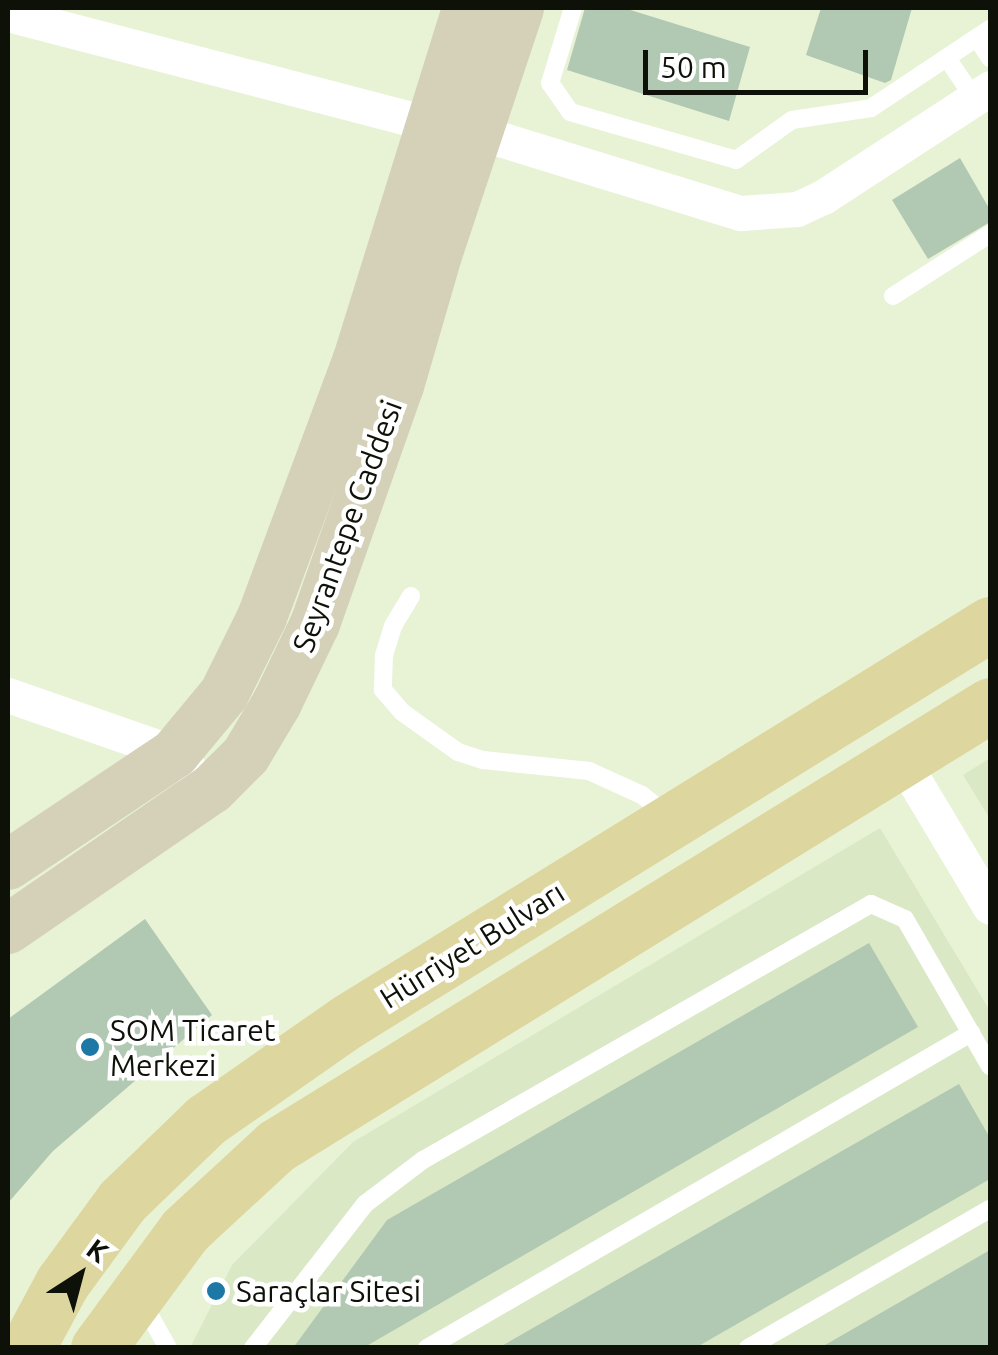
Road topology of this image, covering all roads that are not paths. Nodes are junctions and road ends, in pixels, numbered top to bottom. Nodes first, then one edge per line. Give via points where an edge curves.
1 (467, 8) edge
2 (520, 8) edge
3 (574, 8) edge
4 (8, 14) edge
5 (984, 34) edge
6 (948, 58) junction
7 (990, 58) edge
8 (982, 93) edge
9 (454, 128) junction
10 (990, 234) edge
11 (893, 296) dead end
12 (411, 596) dead end
13 (990, 624) edge
14 (8, 695) edge
15 (990, 705) edge
16 (175, 753) junction
17 (902, 760) junction
18 (212, 789) junction
19 (673, 820) junction
20 (8, 864) edge
21 (990, 907) edge
22 (8, 929) edge
23 (971, 1033) junction
24 (990, 1066) edge
25 (990, 1209) edge
26 (138, 1295) junction
27 (100, 1346) edge
28 (27, 1348) edge
29 (168, 1348) edge
30 (253, 1348) edge
31 (427, 1348) edge
32 (748, 1348) edge

1 - 9 main road, Seyrantepe Caddesi
2 - 9 main road, Seyrantepe Caddesi
3 - 6 lane via 550,83 570,112 736,160 792,120 871,108
4 - 9 street
5 - 6 lane
5 - 7 lane
6 - 8 lane
8 - 9 street via 824,196 770,214 741,213
9 - 16 main road, Seyrantepe Caddesi via 358,359 262,618 224,694
9 - 18 main road, Seyrantepe Caddesi via 399,386 315,624 246,755
10 - 11 lane
12 - 19 lane via 384,655 383,690 402,712 458,752 589,770 642,795
13 - 19 main road, Hürriyet Bulvarı
14 - 16 street
15 - 17 main road
16 - 18 street
16 - 20 main road, Seyrantepe Caddesi
17 - 21 street
17 - 26 main road via 276,1146 185,1230
18 - 22 main road, Seyrantepe Caddesi
19 - 28 main road, Hürriyet Bulvarı via 348,1022 206,1120 122,1200 62,1283
23 - 24 lane
23 - 30 lane via 905,919 871,904 422,1160 365,1204
23 - 31 lane
25 - 32 lane
26 - 27 main road
26 - 29 lane

